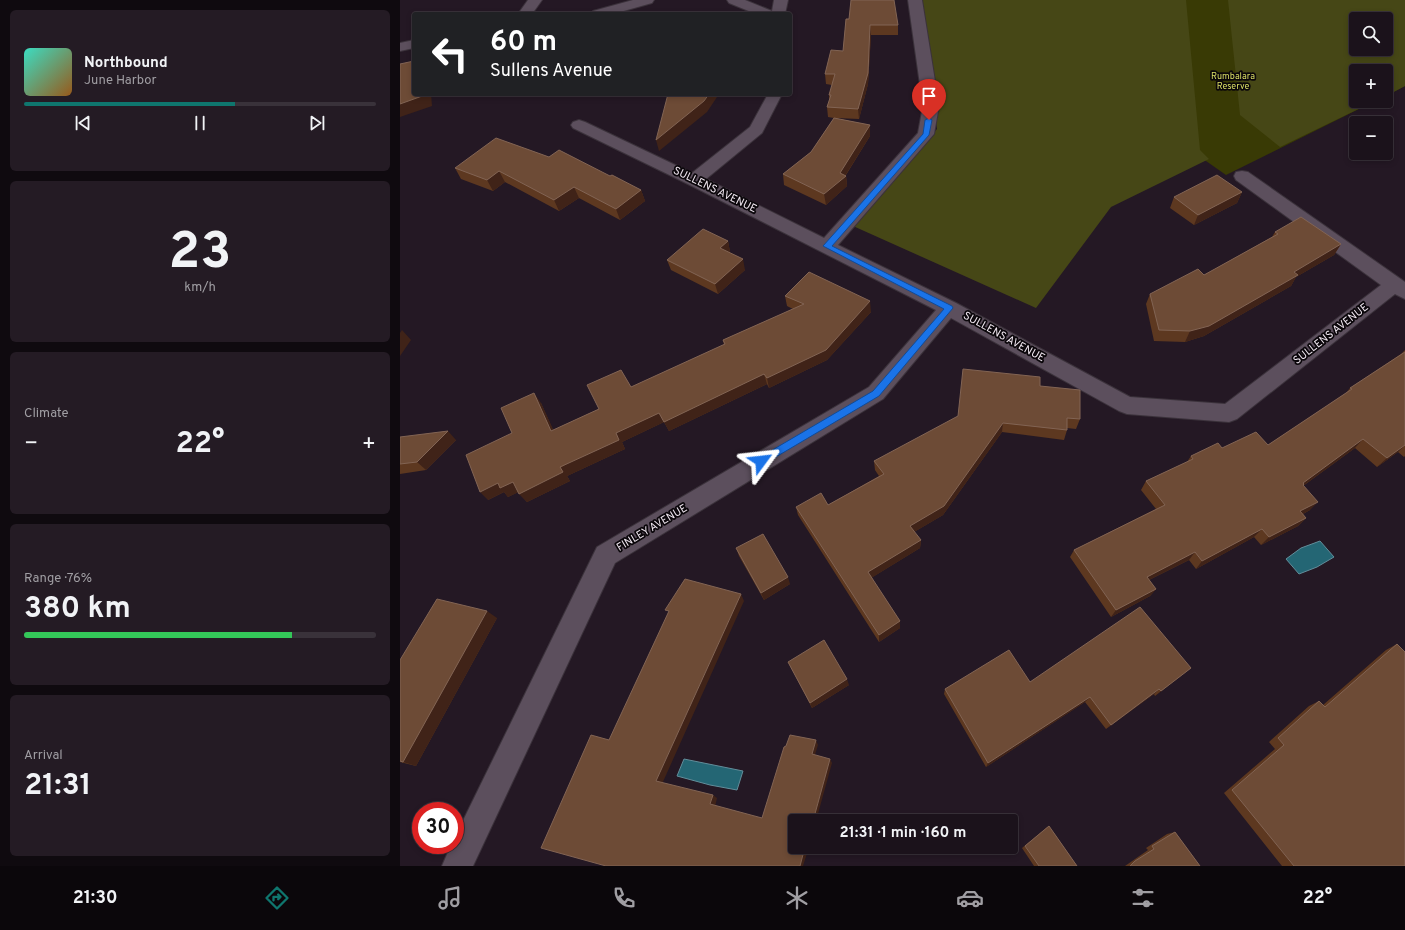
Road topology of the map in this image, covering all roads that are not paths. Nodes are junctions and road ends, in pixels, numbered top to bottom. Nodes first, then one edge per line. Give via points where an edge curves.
1 (535, 0) edge
2 (646, 0) edge
3 (734, 0) edge
4 (781, 0) edge
5 (915, 0) edge
6 (526, 12) edge
7 (605, 12) edge
8 (763, 12) edge
9 (778, 12) edge
10 (412, 44) edge
11 (400, 46) edge
12 (774, 96) edge
13 (579, 125) dead end
14 (1242, 176) dead end
15 (694, 180) junction
16 (827, 246) junction
17 (1399, 289) edge
18 (949, 308) junction
19 (457, 866) edge

1 - 6 street
2 - 7 street
3 - 8 street
4 - 9 street
5 - 16 street via 931,106 926,134
10 - 11 street
12 - 15 street via 756,130
13 - 15 street, SULLENS AVENUE
14 - 17 street
15 - 16 street, SULLENS AVENUE
16 - 18 street, SULLENS AVENUE
17 - 18 street, SULLENS AVENUE via 1229,413 1127,404
18 - 19 street, FINLEY AVENUE via 876,393 606,555

